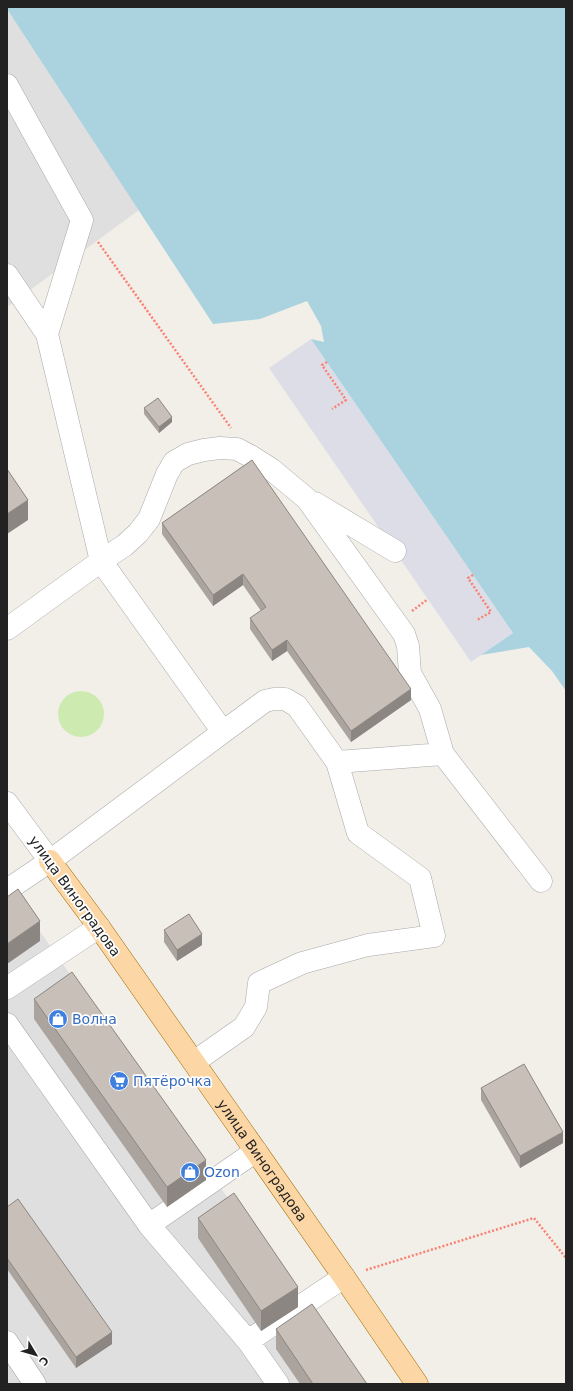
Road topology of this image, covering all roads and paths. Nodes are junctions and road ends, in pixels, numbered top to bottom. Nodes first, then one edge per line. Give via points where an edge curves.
1 (7, 85) edge
2 (82, 220) junction
3 (7, 275) edge
4 (47, 334) junction
5 (326, 362) dead end
6 (332, 409) dead end
7 (252, 457) junction
8 (307, 499) junction
9 (395, 551) dead end
10 (101, 561) junction
11 (473, 575) dead end
12 (477, 620) dead end
13 (7, 629) edge
14 (223, 732) junction
15 (443, 754) junction
16 (337, 762) junction
17 (7, 803) edge
18 (50, 861) junction
19 (541, 881) dead end
20 (7, 890) edge
21 (99, 927) junction
22 (7, 988) edge
23 (7, 1024) edge
24 (194, 1062) junction
25 (256, 1151) junction
26 (149, 1225) junction
27 (566, 1258) edge
28 (344, 1277) junction
29 (248, 1341) junction
30 (7, 1342) edge
31 (35, 1384) edge
32 (278, 1384) edge
33 (417, 1384) edge

1 - 2 street
2 - 4 street
2 - 7 path
3 - 4 street
4 - 10 street
5 - 6 path via 322,365 346,400
7 - 8 street
7 - 10 street via 237,449 220,448 188,454 174,462 149,519 134,537
8 - 9 street
8 - 15 street via 404,634 408,646 410,673 430,708
10 - 13 street
10 - 14 street
11 - 12 path via 468,578 491,612
14 - 16 street via 265,702 285,699 297,706
14 - 18 street
15 - 16 street
15 - 19 street
16 - 24 street via 358,833 420,878 434,936 368,945 302,963 259,983 256,1007 244,1027
17 - 18 street, улица Виноградова
18 - 20 street
18 - 21 main road, улица Виноградова
21 - 22 street
21 - 24 main road, улица Виноградова
23 - 26 street
24 - 25 main road, улица Виноградова
25 - 26 street
25 - 28 main road, улица Виноградова
26 - 29 street
27 - 28 path via 534,1218
28 - 29 street
28 - 33 main road, улица Виноградова
29 - 32 street
30 - 31 street

